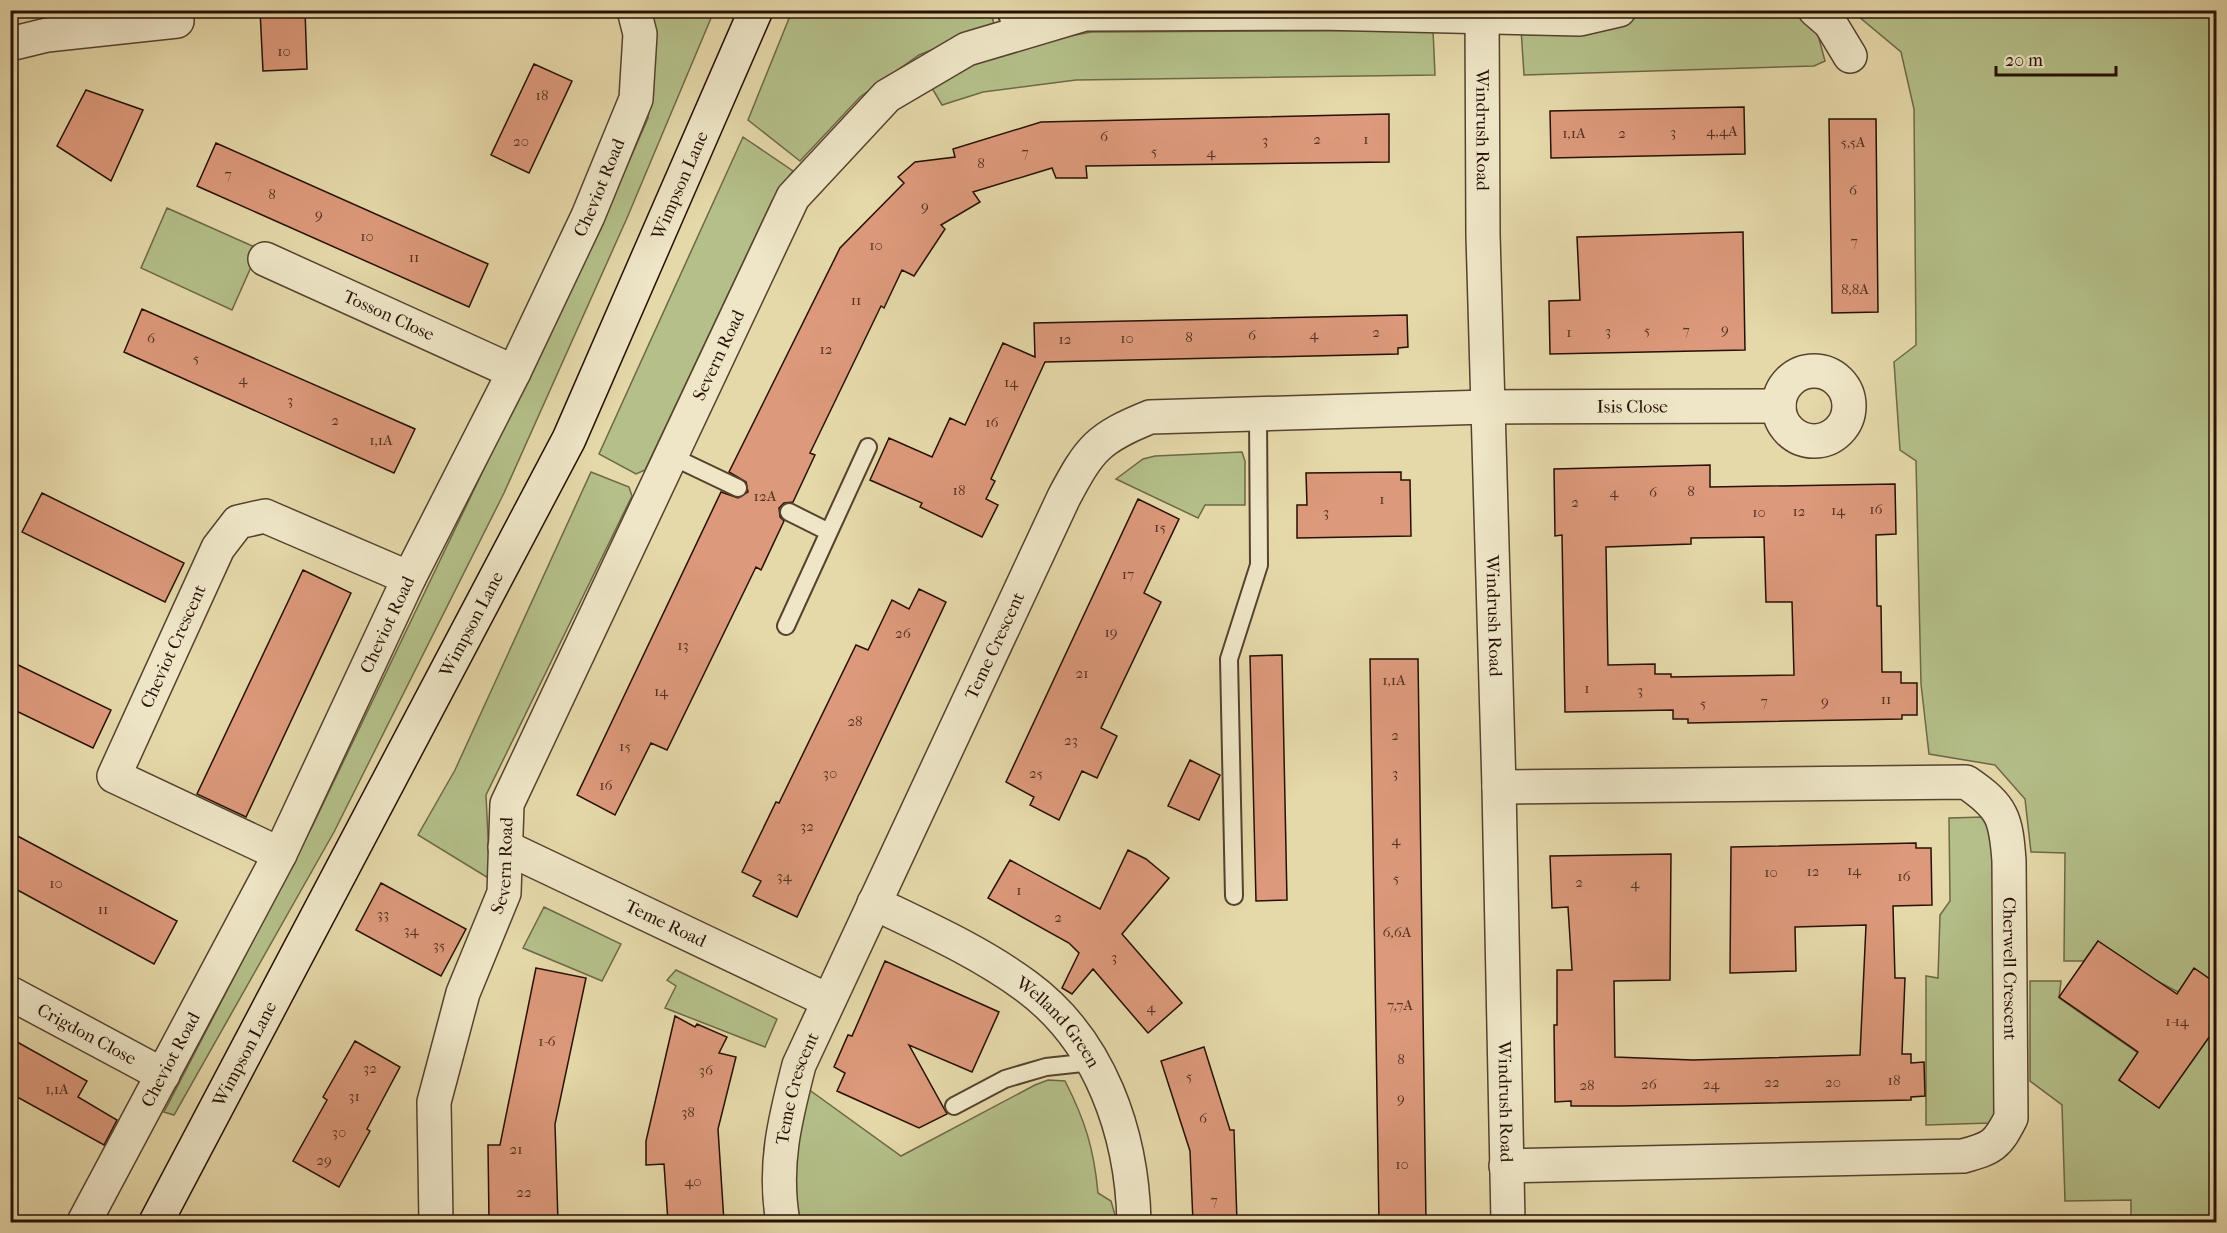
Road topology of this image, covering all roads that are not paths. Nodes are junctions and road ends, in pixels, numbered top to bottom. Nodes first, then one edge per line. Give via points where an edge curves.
1 (634, 10) edge
2 (756, 10) edge
3 (1619, 10) edge
4 (1815, 10) edge
5 (1271, 12) edge
6 (1481, 13) edge
7 (177, 21) dead end
8 (1009, 23) edge
9 (10, 44) edge
10 (1850, 56) dead end
11 (265, 259) dead end
12 (514, 372) junction
13 (1779, 406) dead end
14 (1486, 407) junction
15 (1258, 414) junction
16 (868, 447) dead end
17 (671, 456) junction
18 (738, 488) dead end
19 (789, 512) dead end
20 (829, 531) junction
21 (409, 578) junction
22 (786, 626) dead end
23 (1499, 786) junction
24 (505, 847) junction
25 (280, 854) junction
26 (1234, 897) dead end
27 (874, 903) junction
28 (10, 993) edge
29 (828, 1000) junction
30 (1092, 1062) junction
31 (163, 1075) junction
32 (954, 1106) dead end
33 (1506, 1166) junction
34 (84, 1222) edge
35 (156, 1222) edge
36 (436, 1222) edge
37 (783, 1222) edge
38 (1134, 1222) edge
39 (1508, 1222) edge

1 - 12 street, Cheviot Road via 640,34 636,99 588,216
2 - 35 street, Wimpson Lane via 569,439
3 - 6 street, Severn Road via 1580,19
4 - 10 street via 1830,23
5 - 6 street, Severn Road
5 - 8 street, Severn Road via 1085,14
6 - 14 street, Windrush Road
7 - 9 street via 47,35
8 - 17 street, Severn Road via 887,96 793,197
11 - 12 street, Tosson Close
12 - 21 street, Cheviot Road
13 - 14 street, Isis Close
14 - 15 street, Teme Crescent
14 - 23 street, Windrush Road
15 - 26 lane via 1259,565 1229,659
15 - 27 street, Teme Crescent via 1150,417 1113,433 1084,459
16 - 20 lane
17 - 18 lane
17 - 24 street, Severn Road via 507,804
19 - 20 lane
20 - 22 lane
21 - 25 street, Cheviot Road
21 - 25 street, Cheviot Crescent via 265,516 238,522 218,548 114,776
23 - 33 street, Windrush Road
23 - 33 street, Cherwell Crescent via 1966,782 1991,799 2007,828 2009,861 2011,1118 2001,1139 1983,1151 1963,1156
24 - 29 street, Teme Road
24 - 36 street, Severn Road via 504,893 463,993 434,1102
25 - 31 street, Cheviot Road
27 - 29 street, Teme Crescent
27 - 30 street, Welland Green via 951,941 1027,987 1073,1031
28 - 31 street, Crigdon Close
29 - 37 street, Teme Crescent via 799,1065 782,1130 778,1191
30 - 32 lane via 1046,1067 1005,1079
30 - 38 street, Welland Green via 1106,1085 1123,1137 1133,1184
31 - 34 street, Cheviot Road
33 - 39 street, Windrush Road

